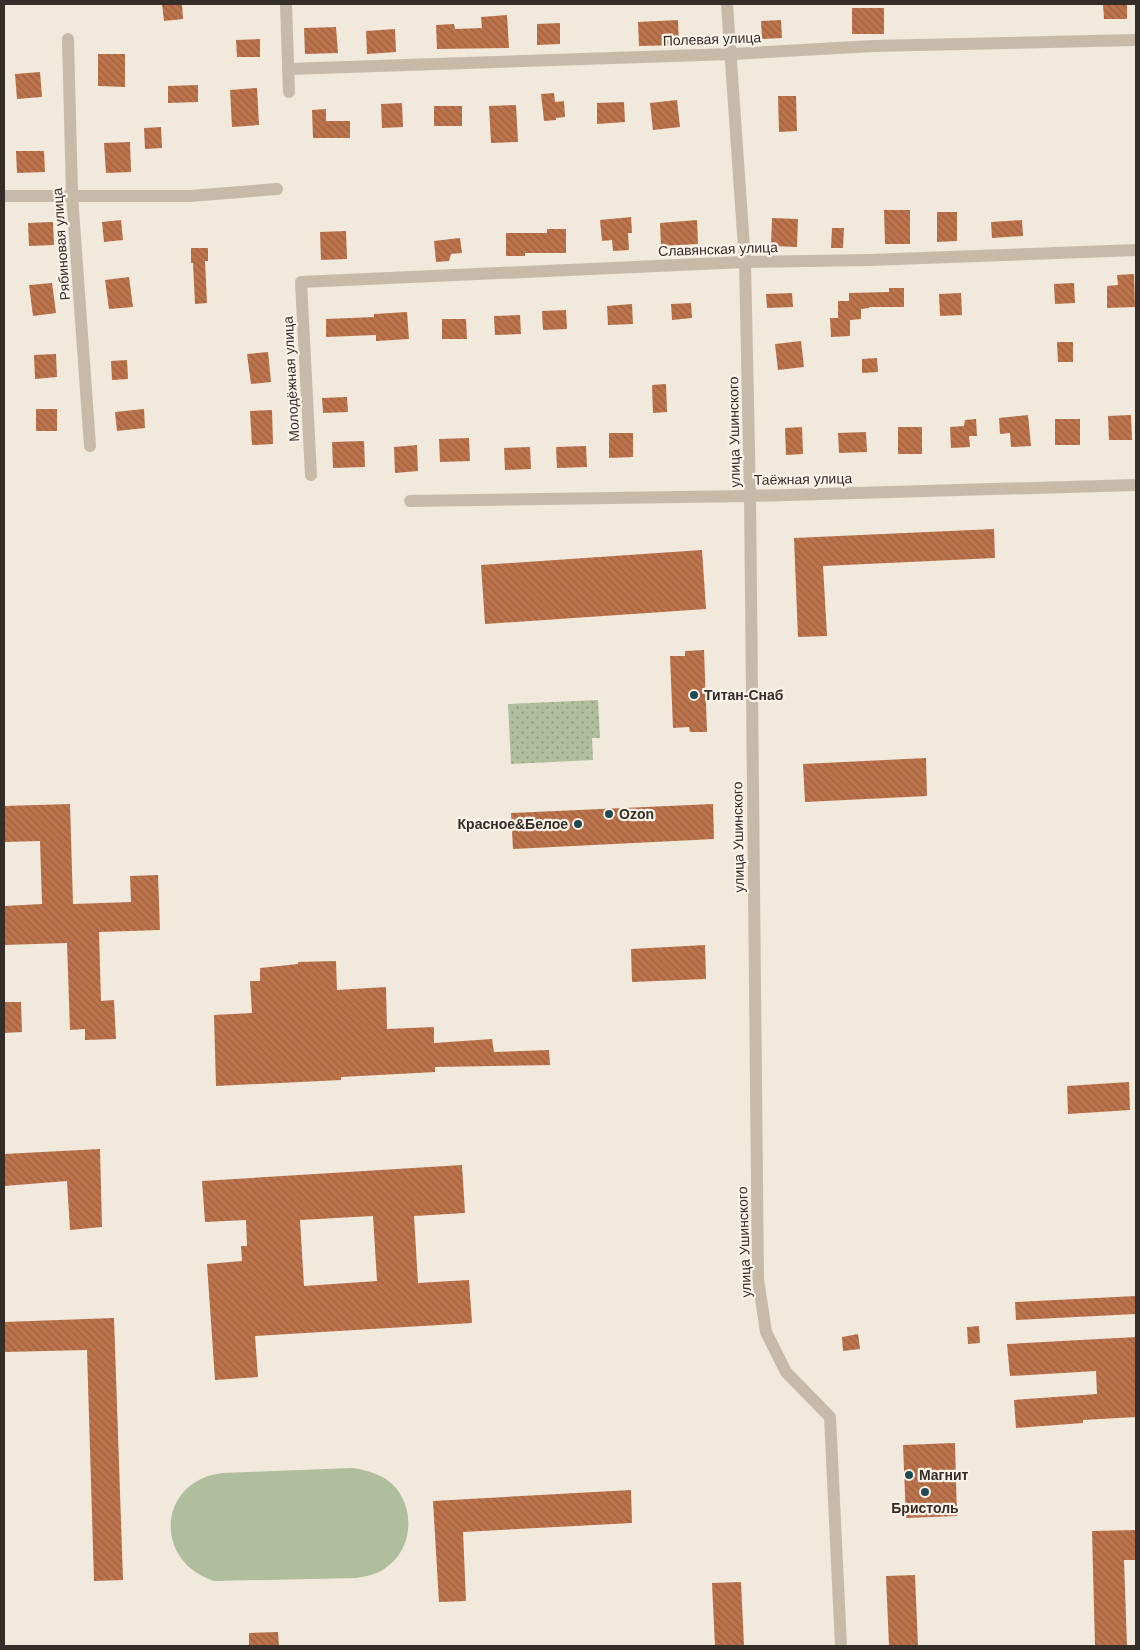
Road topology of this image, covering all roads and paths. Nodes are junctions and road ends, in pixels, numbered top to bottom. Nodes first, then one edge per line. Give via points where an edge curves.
1 (286, 4) edge
2 (727, 4) edge
3 (68, 39) dead end
4 (1136, 40) edge
5 (732, 54) junction
6 (288, 69) junction
7 (289, 92) dead end
8 (277, 189) dead end
9 (72, 195) junction
10 (4, 196) edge
11 (1136, 250) edge
12 (746, 262) junction
13 (301, 282) joint
14 (90, 446) dead end
15 (311, 475) dead end
16 (1136, 486) edge
17 (750, 496) junction
18 (410, 501) dead end
19 (840, 1646) edge

1 - 6 street
2 - 5 street, улица Ушинского
3 - 9 street, Рябиновая улица
4 - 5 street, Полевая улица via 873,46
5 - 6 street, Полевая улица
5 - 12 street, улица Ушинского
6 - 7 street
8 - 9 street via 190,196
9 - 10 street
9 - 14 street, Рябиновая улица
11 - 12 street, Славянская улица
12 - 13 street, Славянская улица
12 - 17 street, улица Ушинского
13 - 15 street, Молодёжная улица
16 - 17 street, Таёжная улица
17 - 18 street, Таёжная улица
17 - 19 street, улица Ушинского via 758,1279 766,1332 786,1372 830,1417

